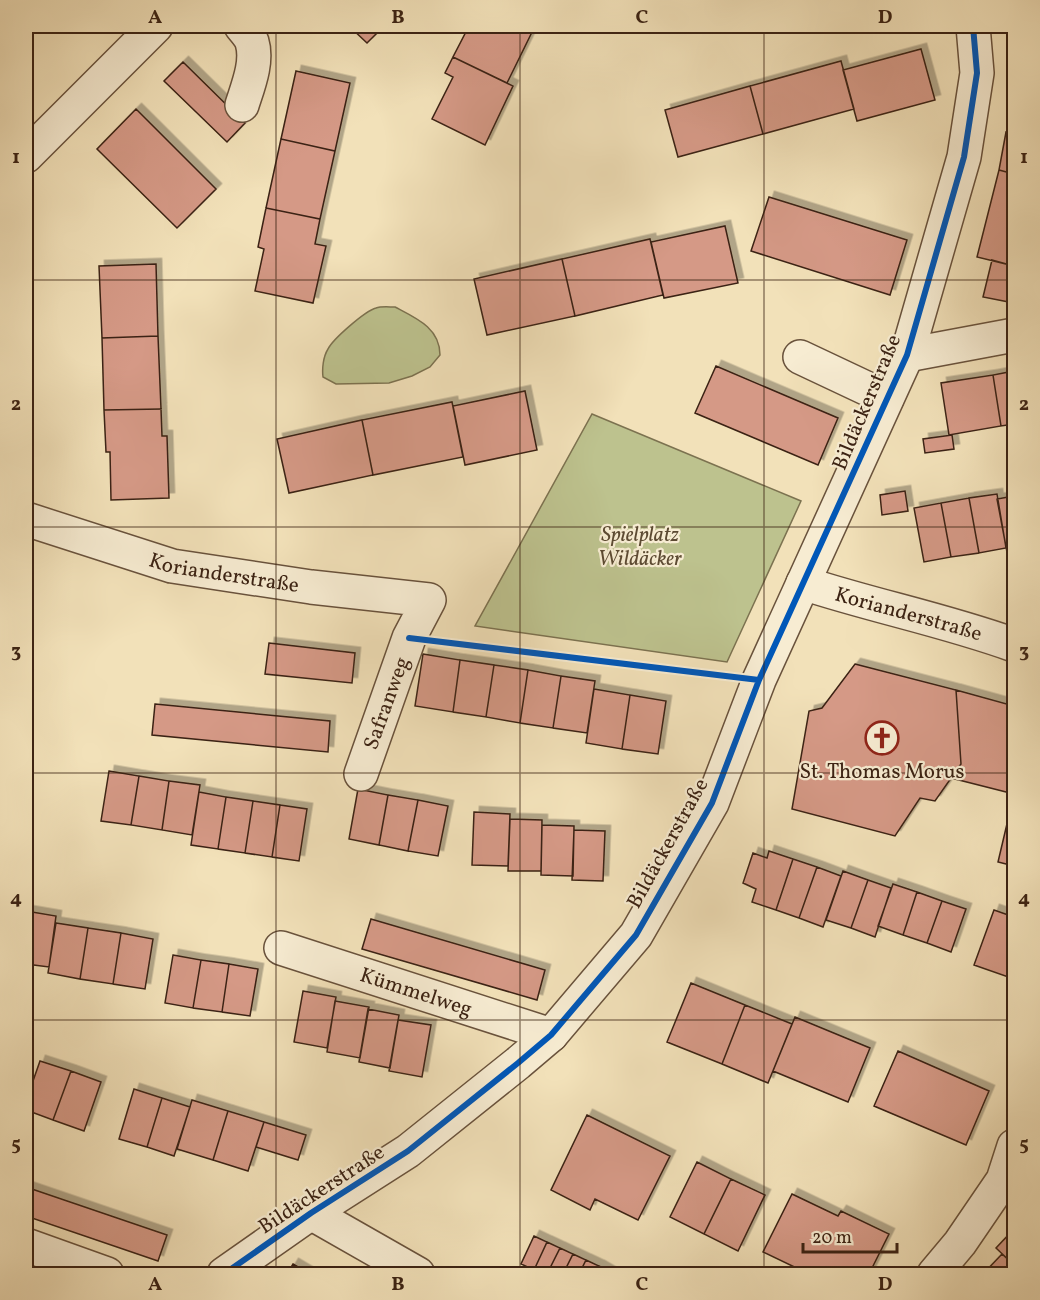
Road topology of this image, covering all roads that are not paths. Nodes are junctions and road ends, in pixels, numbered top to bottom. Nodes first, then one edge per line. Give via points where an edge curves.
1 (156, 26) edge
2 (241, 26) edge
3 (973, 26) edge
4 (243, 105) dead end
5 (26, 156) edge
6 (1014, 335) edge
7 (908, 355) junction
8 (800, 357) dead end
9 (887, 398) junction
10 (26, 519) edge
11 (803, 583) junction
12 (429, 600) joint
13 (1014, 645) edge
14 (361, 774) dead end
15 (281, 948) dead end
16 (551, 1035) junction
17 (1014, 1146) edge
18 (311, 1213) junction
19 (26, 1245) edge
20 (107, 1275) edge
21 (224, 1275) edge
22 (418, 1275) edge
23 (934, 1275) edge

1 - 5 street
2 - 4 street via 252,41 254,57
3 - 7 street, Bildäckerstraße via 977,73 964,157
6 - 7 street
7 - 9 street, Bildäckerstraße
8 - 9 street
9 - 11 street, Bildäckerstraße
10 - 12 street, Korianderstraße via 171,566
11 - 13 street, Korianderstraße via 974,630
11 - 16 street, Bildäckerstraße via 759,680 712,803 636,935
12 - 14 street, Safranweg via 409,638
15 - 16 street, Kümmelweg
16 - 18 street, Bildäckerstraße via 408,1151
17 - 23 street via 1003,1180
18 - 21 street, Bildäckerstraße
18 - 22 street
19 - 20 street

